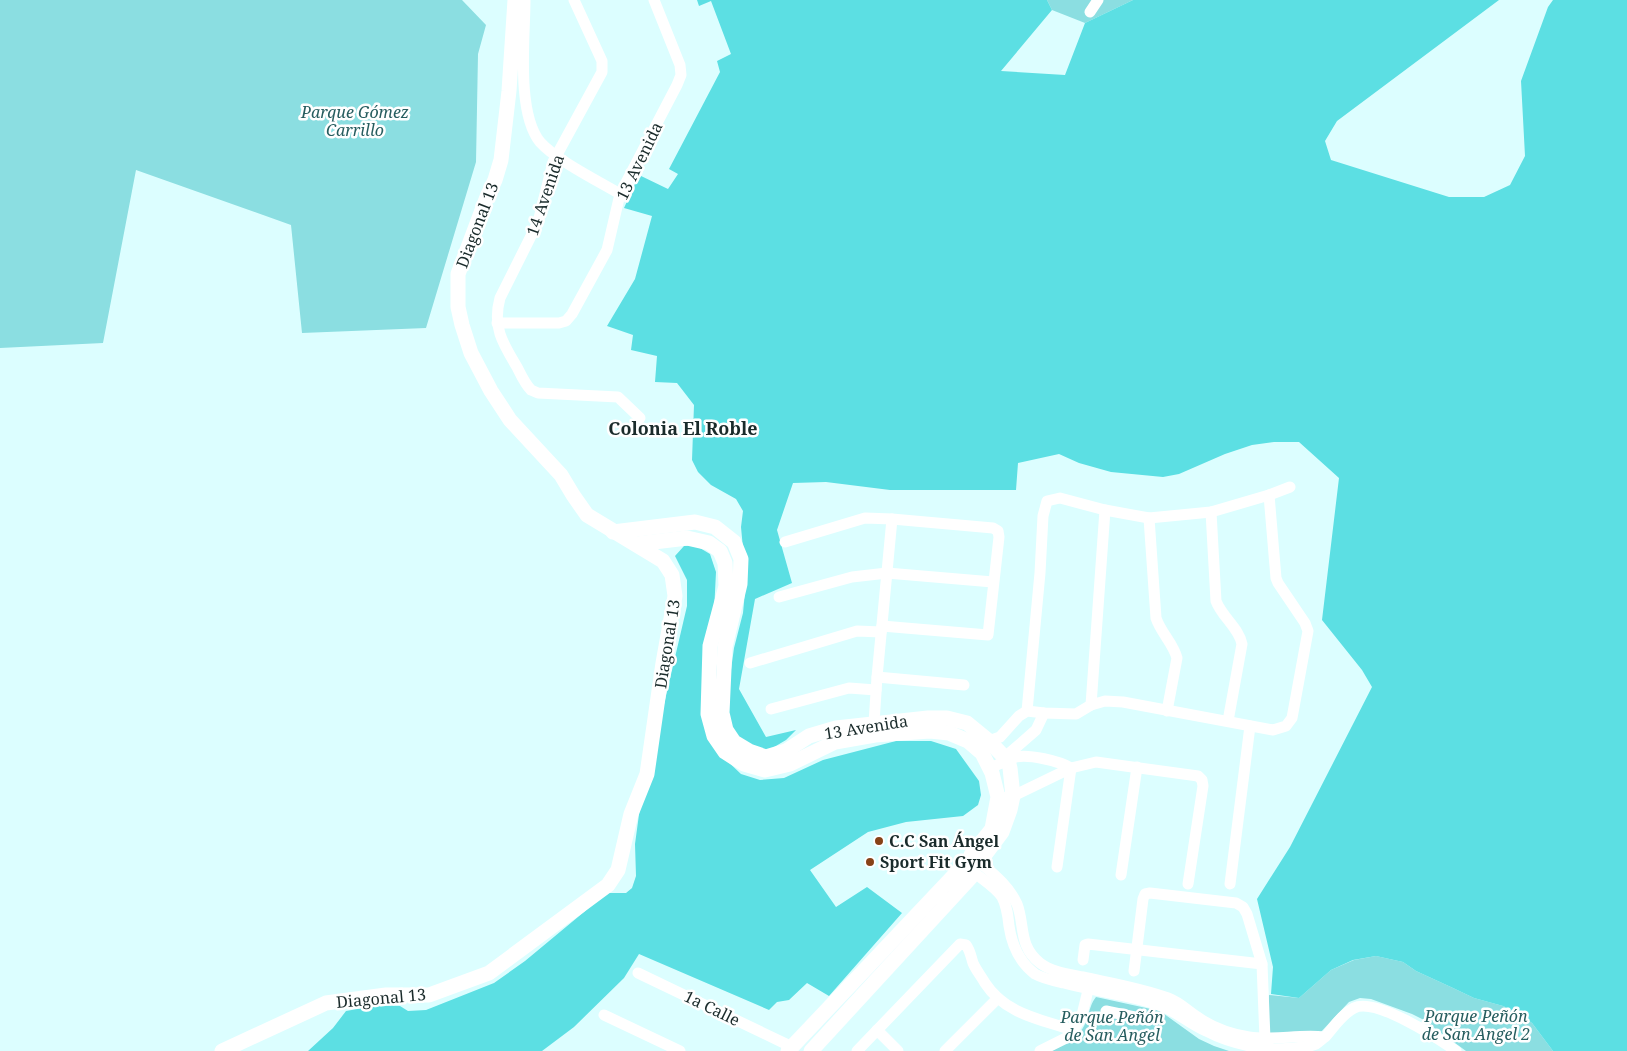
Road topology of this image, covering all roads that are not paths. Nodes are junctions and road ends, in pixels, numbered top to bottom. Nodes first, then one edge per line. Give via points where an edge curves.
1 (515, 0) edge
2 (525, 0) edge
3 (532, 0) edge
4 (574, 0) edge
5 (654, 0) edge
6 (1098, 0) edge
7 (1090, 12) dead end
8 (533, 126) junction
9 (556, 156) junction
10 (620, 194) junction
11 (497, 323) junction
12 (640, 418) dead end
13 (1290, 488) dead end
14 (1269, 495) junction
15 (1105, 510) junction
16 (1211, 512) junction
17 (892, 518) junction
18 (1149, 518) junction
19 (613, 532) junction
20 (785, 542) dead end
21 (637, 544) junction
22 (887, 573) junction
23 (993, 582) junction
24 (779, 597) dead end
25 (881, 629) junction
26 (750, 663) dead end
27 (877, 677) junction
28 (964, 685) dead end
29 (876, 690) junction
30 (1091, 705) junction
31 (771, 709) dead end
32 (1027, 711) junction
33 (1167, 711) junction
34 (1044, 714) junction
35 (1228, 721) junction
36 (1250, 726) junction
37 (900, 727) junction
38 (875, 729) junction
39 (989, 741) junction
40 (1006, 759) junction
41 (1137, 767) junction
42 (990, 768) junction
43 (1071, 768) junction
44 (1005, 797) junction
45 (975, 866) junction
46 (1057, 867) dead end
47 (1121, 875) dead end
48 (1188, 884) dead end
49 (1230, 884) dead end
50 (1136, 949) junction
51 (1083, 960) dead end
52 (1262, 964) junction
53 (1134, 971) dead end
54 (638, 973) dead end
55 (1089, 984) junction
56 (1143, 995) junction
57 (998, 998) junction
58 (1106, 1010) dead end
59 (604, 1015) dead end
60 (1136, 1018) junction
61 (1149, 1020) dead end
62 (1072, 1030) junction
63 (875, 1032) junction
64 (1324, 1037) junction
65 (1265, 1038) junction
66 (785, 1049) edge
67 (1273, 1050) edge
68 (222, 1051) edge
69 (680, 1051) edge
70 (811, 1051) edge
71 (857, 1051) edge
72 (889, 1051) edge
73 (898, 1051) edge
74 (945, 1051) edge
75 (1031, 1051) edge
76 (1040, 1051) edge
77 (1456, 1051) edge

1 - 19 street, Diagonal 13 via 501,160 458,274 458,307 471,353 510,420 562,475 587,515
2 - 8 street via 524,86 528,117
3 - 8 street via 529,90
4 - 9 street, 14 Avenida via 603,68
5 - 10 street, 13 Avenida via 679,61 681,75
6 - 7 street
8 - 9 street via 539,139
9 - 10 street
9 - 11 street, 14 Avenida via 538,222 500,298
10 - 11 street, 13 Avenida via 607,250 568,319 559,323
11 - 12 street, 14 Avenida via 502,342 531,390 538,393 618,396
13 - 14 street
14 - 16 street
14 - 36 street via 1276,578 1308,631 1292,718 1286,726 1274,730
15 - 18 street
15 - 30 street
15 - 32 street via 1060,498 1046,501
16 - 18 street
16 - 35 street via 1216,601 1241,637 1242,644
17 - 20 street via 864,518
17 - 22 street
17 - 23 street via 998,531
18 - 33 street via 1156,618 1177,658
19 - 21 street, Diagonal 13
19 - 38 street, 13 Avenida via 695,522 715,527 734,542 741,559 740,584 725,647 722,713 726,730 734,742 766,757 786,751 808,736 836,728
21 - 38 street, 13 Avenida via 688,538 709,543 720,551 725,563 726,586 710,646 708,714 714,736 725,752 744,764 765,770 790,764 835,742
21 - 68 street, Diagonal 13 via 663,560 672,575 675,596 647,774 631,814 618,870 608,884 489,973 429,995 386,995 326,1002
22 - 23 street
22 - 24 street via 852,577
22 - 25 street
23 - 25 street via 988,635
25 - 26 street via 857,631
25 - 27 street
27 - 28 street
27 - 29 street
29 - 31 street via 850,688
29 - 38 street
30 - 33 street via 1105,700
30 - 34 street via 1076,714
32 - 34 street
32 - 39 street via 1000,736
33 - 35 street
34 - 40 street via 1036,730
35 - 36 street
36 - 49 street
37 - 38 street, 13 Avenida
37 - 39 street, 13 Avenida via 928,718 947,718 967,723
37 - 42 street, 13 Avenida via 950,733 968,741 982,753
39 - 40 street, 13 Avenida
40 - 42 street
40 - 43 street via 1056,761
40 - 44 street, 13 Avenida via 1010,768
41 - 43 street via 1096,762
41 - 47 street
41 - 48 street via 1198,776 1202,780
42 - 44 street, 13 Avenida
43 - 44 street
43 - 46 street
44 - 45 street, 13 Avenida
45 - 55 street via 1001,896 1007,909 1012,943 1019,958 1045,978
45 - 66 street, 13 Avenida
45 - 70 street, 13 Avenida
50 - 51 street via 1085,944
50 - 52 street
50 - 52 street via 1144,894 1236,903 1243,906 1247,914
50 - 53 street
52 - 65 street
54 - 66 street, 1a Calle
55 - 56 street
55 - 62 street via 1081,1019
56 - 60 street
56 - 65 street via 1169,998 1231,1034
56 - 67 street via 1204,1031 1227,1040
57 - 62 street via 1026,1016
57 - 63 street via 987,986 966,945 960,944
57 - 74 street
58 - 60 street
59 - 69 street
60 - 61 street
62 - 75 street via 1061,1031
62 - 76 street via 1066,1038
63 - 71 street
63 - 72 street
63 - 73 street
64 - 65 street
64 - 67 street via 1315,1044
64 - 77 street via 1346,1013 1356,1006 1368,1006 1409,1022
65 - 67 street

